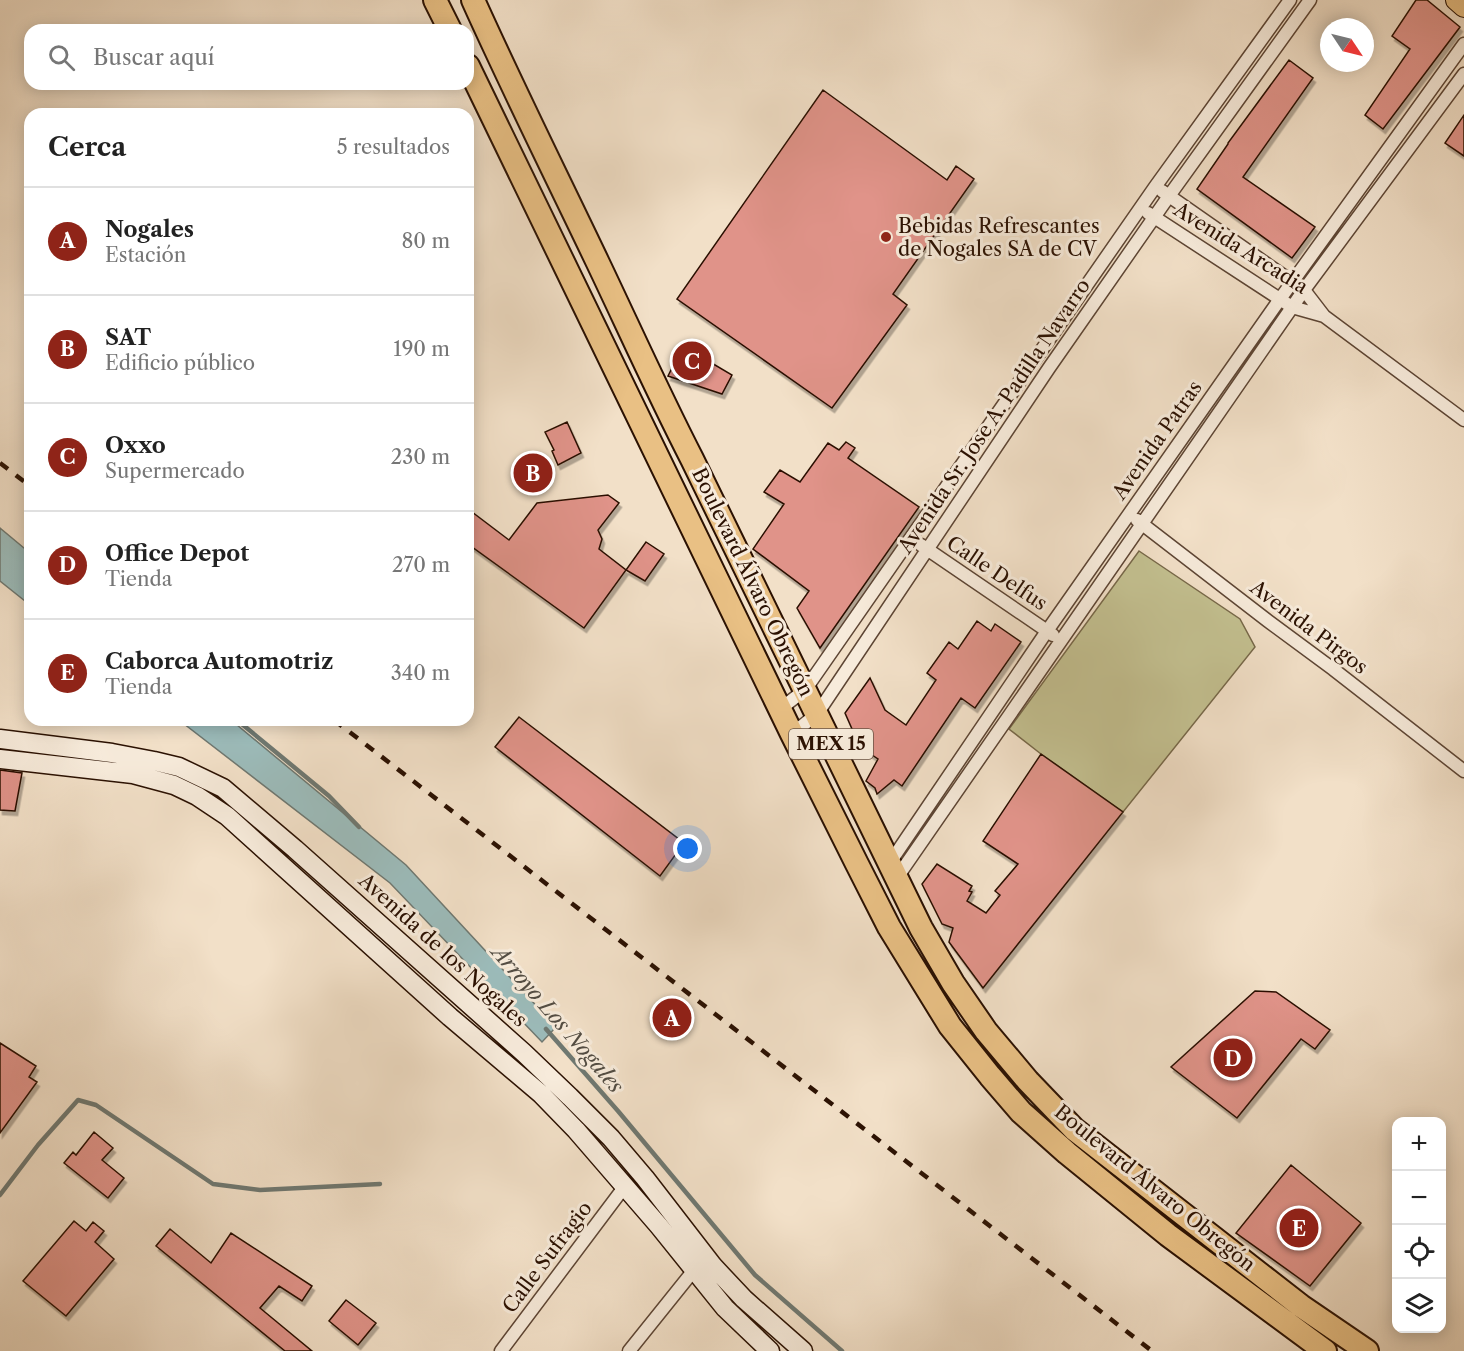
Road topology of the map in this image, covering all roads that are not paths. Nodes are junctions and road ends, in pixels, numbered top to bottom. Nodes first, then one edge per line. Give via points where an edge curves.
1 (435, 0) edge
2 (473, 0) edge
3 (1290, 0) edge
4 (1456, 0) edge
5 (1306, 5) edge
6 (1464, 7) edge
7 (447, 24) edge
8 (1464, 44) edge
9 (1464, 74) edge
10 (474, 78) edge
11 (1155, 187) junction
12 (1169, 196) junction
13 (1140, 208) junction
14 (1154, 217) junction
15 (1292, 282) junction
16 (1304, 290) junction
17 (1280, 298) junction
18 (1292, 307) junction
19 (1324, 316) junction
20 (629, 398) junction
21 (1464, 420) edge
22 (692, 459) junction
23 (1130, 514) junction
24 (1142, 524) junction
25 (696, 535) junction
26 (912, 538) junction
27 (927, 549) junction
28 (1047, 631) junction
29 (1061, 641) junction
30 (805, 690) junction
31 (780, 709) junction
32 (817, 714) junction
33 (792, 734) junction
34 (0, 739) edge
35 (0, 759) edge
36 (1464, 771) edge
37 (893, 871) junction
38 (625, 1186) junction
39 (694, 1270) junction
40 (763, 1349) edge
41 (501, 1351) edge
42 (629, 1351) edge
43 (802, 1351) edge
44 (1325, 1351) edge
45 (1367, 1351) edge

1 - 7 highway
2 - 22 highway, Boulevard Álvaro Obregón / MEX 15
3 - 5 street
3 - 11 street, Avenida Sr. Jose A. Padilla Navarro
4 - 6 main road
5 - 12 street, Avenida Sr. Jose A. Padilla Navarro
8 - 15 street, Avenida Patras
9 - 16 street, Avenida Patras
10 - 20 highway, Boulevard Álvaro Obregón / MEX 15
11 - 12 street, Avenida Arcadia
11 - 13 street, Avenida Sr. Jose A. Padilla Navarro
12 - 14 street, Avenida Sr. Jose A. Padilla Navarro
12 - 15 street, Avenida Arcadia
13 - 14 street, Avenida Arcadia
13 - 26 street, Avenida Sr. Jose A. Padilla Navarro
14 - 17 street, Avenida Arcadia
14 - 27 street, Avenida Sr. Jose A. Padilla Navarro
15 - 16 street, Avenida Arcadia
15 - 17 street, Avenida Patras
16 - 18 street, Avenida Patras
16 - 19 street, Avenida Arcadia
17 - 18 street, Avenida Arcadia
17 - 23 street, Avenida Patras
18 - 19 street, Avenida Arcadia
18 - 24 street, Avenida Patras
19 - 21 street, Avenida Arcadia
20 - 22 highway via 657,433
20 - 25 highway, Boulevard Álvaro Obregón / MEX 15
22 - 25 highway via 689,488
22 - 30 highway, Boulevard Álvaro Obregón / MEX 15
23 - 24 street, Avenida Pirgos
23 - 28 street, Avenida Patras
24 - 29 street, Avenida Patras
24 - 36 street, Avenida Pirgos
25 - 31 highway, Boulevard Álvaro Obregón / MEX 15
26 - 27 street, Calle Delfus
26 - 30 street, Avenida Sr. Jose A. Padilla Navarro
27 - 28 street, Calle Delfus
27 - 32 street, Avenida Sr. Jose A. Padilla Navarro
28 - 29 street, Calle Delfus
28 - 37 street, Avenida Patras
29 - 37 street, Avenida Patras
30 - 31 street, Avenida Sr. Jose A. Padilla Navarro
30 - 32 highway, Boulevard Álvaro Obregón / MEX 15
31 - 33 highway, Boulevard Álvaro Obregón / MEX 15
32 - 33 street, Avenida Sr. Jose A. Padilla Navarro
32 - 37 highway, Boulevard Álvaro Obregón / MEX 15
33 - 44 highway, Boulevard Álvaro Obregón / MEX 15 via 889,927 950,1026 1021,1112 1168,1235
34 - 43 main road, Avenida de los Nogales via 154,761 179,767 223,788 570,1096 645,1178 712,1266
35 - 38 main road via 148,778 197,796 227,816 541,1094
37 - 45 highway, Boulevard Álvaro Obregón / MEX 15 via 953,983 1028,1082 1105,1153 1301,1305
38 - 39 main road
38 - 41 street, Calle Sufragio
39 - 40 main road
39 - 42 street

